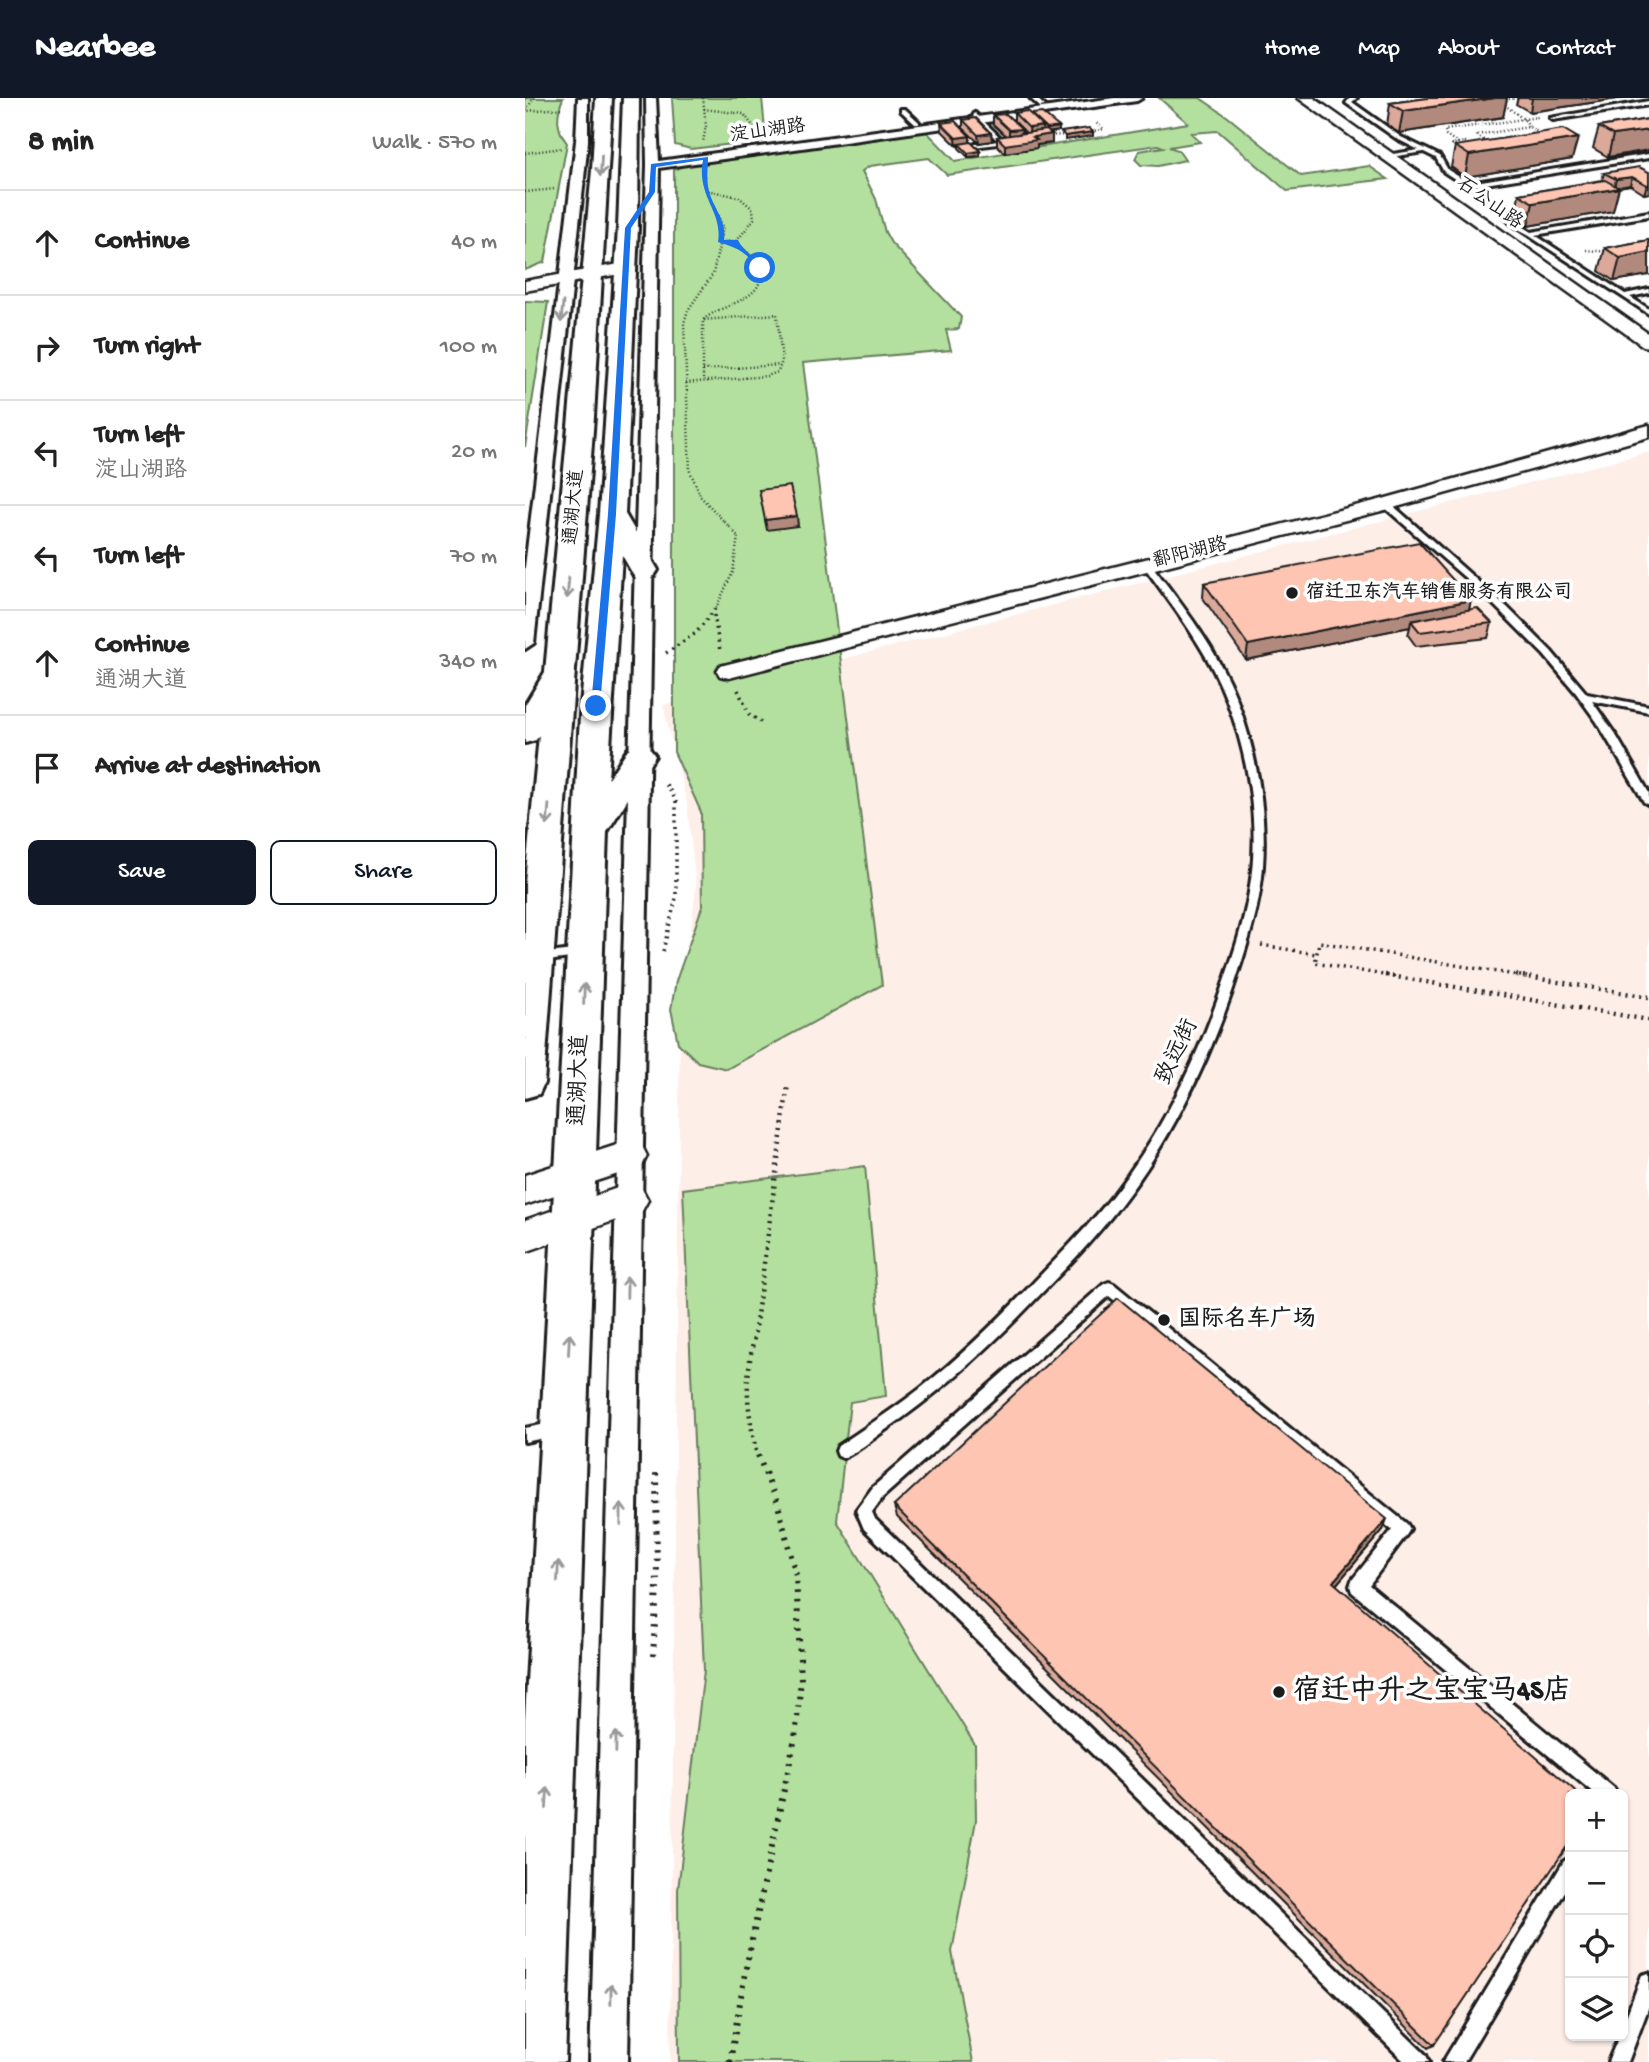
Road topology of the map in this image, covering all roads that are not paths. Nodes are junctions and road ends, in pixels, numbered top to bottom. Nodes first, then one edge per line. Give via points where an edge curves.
1 (583, 98) edge
2 (604, 98) edge
3 (1097, 98) edge
4 (1137, 98) edge
5 (1305, 98) edge
6 (1353, 98) edge
7 (644, 102) edge
8 (1038, 102) edge
9 (1649, 103) edge
10 (903, 110) dead end
11 (1384, 116) dead end
12 (977, 118) junction
13 (1371, 118) junction
14 (1553, 118) dead end
15 (917, 123) junction
16 (1024, 139) edge
17 (1002, 142) junction
18 (975, 146) edge
19 (1427, 150) junction
20 (705, 156) junction
21 (1649, 156) edge
22 (1386, 157) junction
23 (653, 163) junction
24 (1467, 185) junction
25 (652, 192) junction
26 (1649, 214) edge
27 (613, 217) junction
28 (1529, 234) junction
29 (571, 239) junction
30 (609, 271) junction
31 (566, 279) junction
32 (525, 286) edge
33 (1649, 291) edge
34 (1622, 296) junction
35 (1649, 312) edge
36 (1649, 342) edge
37 (555, 372) junction
38 (582, 417) junction
39 (1649, 431) edge
40 (1649, 442) edge
41 (1390, 508) junction
42 (612, 514) junction
43 (1150, 569) junction
44 (644, 570) junction
45 (525, 643) edge
46 (561, 665) junction
47 (732, 676) dead end
48 (1582, 696) junction
49 (1649, 709) edge
50 (525, 733) edge
51 (639, 757) junction
52 (1649, 802) edge
53 (590, 833) junction
54 (585, 952) junction
55 (536, 958) junction
56 (525, 1083) edge
57 (629, 1156) junction
58 (576, 1173) junction
59 (525, 1191) edge
60 (628, 1200) junction
61 (575, 1218) junction
62 (525, 1236) edge
63 (565, 1428) junction
64 (525, 1435) edge
65 (843, 1451) dead end
66 (1602, 1789) edge
67 (1565, 1875) edge
68 (1649, 1982) edge
69 (535, 2062) edge
70 (609, 2062) edge
71 (1419, 2062) edge
72 (1453, 2062) edge
73 (1618, 2062) edge

1 - 29 street
2 -> 27 main road, 通湖大道
3 - 8 street, 淀山湖路
4 - 12 street, 淀山湖路
5 - 22 street, 石公山路
6 - 13 lane via 1348,102
7 - 23 street
7 - 27 main road, 通湖大道
8 - 12 street, 淀山湖路
9 - 14 lane
10 - 15 lane
11 - 13 lane
12 - 15 street, 淀山湖路
12 - 17 lane
12 - 20 street, 淀山湖路
13 - 19 lane via 1404,141
15 - 20 street, 淀山湖路
16 - 17 lane
17 - 18 lane
19 - 22 lane
19 - 24 lane
20 - 23 street, 淀山湖路
21 - 24 lane
22 - 36 street, 石公山路
23 - 25 street
24 - 28 lane via 1497,204
25 - 27 main road
25 - 44 street
26 - 28 lane
27 - 29 main road
27 - 30 main road, 通湖大道
28 - 34 lane
29 - 31 street
30 - 31 street
30 - 38 main road, 通湖大道
30 - 42 main road, 通湖大道
31 - 32 street
31 -> 37 street
33 - 34 lane
34 - 35 lane
37 - 38 main road
37 - 45 street
38 -> 46 main road, 通湖大道
39 - 41 street, 鄱阳湖路
40 - 41 street, 鄱阳湖路
41 - 43 street, 鄱阳湖路
41 - 48 lane via 1503,607
42 - 44 main road
42 - 53 main road, 通湖大道
43 - 47 street, 鄱阳湖路
43 - 65 lane, 致远街 via 1196,632 1232,700 1257,823 1252,908 1220,1014 1188,1083 1133,1178 1094,1228 1007,1319 934,1386
44 - 51 street
46 - 50 main road
46 -> 55 main road, 通湖大道
48 - 49 lane
48 - 52 lane
51 - 53 main road
51 - 57 street
53 - 54 main road, 通湖大道
54 - 55 lane
58 -> 54 main road, 通湖大道
55 - 56 main road, 通湖大道
57 - 58 main road
57 - 60 street
58 - 59 main road
58 - 61 main road, 通湖大道
60 - 61 main road
70 -> 60 street
61 - 62 main road
63 -> 61 main road, 通湖大道
63 - 64 lane
69 -> 63 main road, 通湖大道
66 - 71 lane via 1358,1586 1402,1529 1109,1288 864,1510 869,1524
67 - 72 lane
68 - 73 lane

